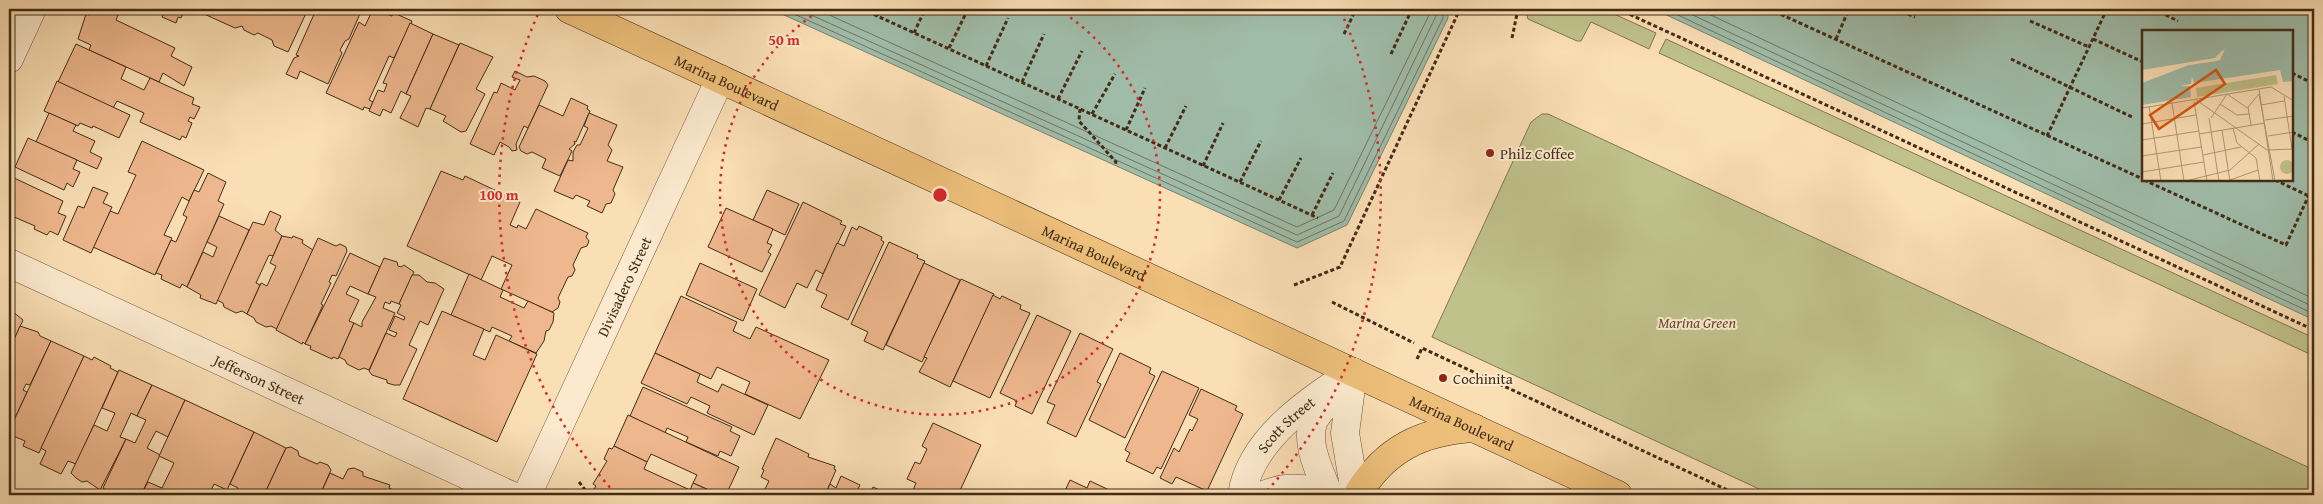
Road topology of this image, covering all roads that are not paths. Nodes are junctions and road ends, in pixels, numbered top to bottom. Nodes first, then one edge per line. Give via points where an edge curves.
1 (32, 9) edge
2 (569, 9) edge
3 (9, 59) edge
4 (720, 79) junction
5 (9, 263) edge
6 (1352, 372) junction
7 (1474, 428) junction
8 (510, 495) edge
9 (527, 495) edge
10 (1242, 495) edge
11 (1264, 495) edge
12 (1328, 495) edge
13 (1358, 495) edge
14 (1618, 495) edge

1 - 3 street
2 - 4 main road, Marina Boulevard
4 - 6 main road, Marina Boulevard
4 - 9 street, Divisadero Street
5 - 8 street, Jefferson Street
6 - 7 main road, Marina Boulevard
6 - 10 street, Scott Street via 1312,399 1275,432 1250,470
6 - 12 street via 1314,420 1311,433 1312,449
6 - 13 street via 1345,438
7 - 13 main road via 1434,434 1400,448 1376,468
7 - 14 main road, Marina Boulevard
11 - 12 street via 1292,489

